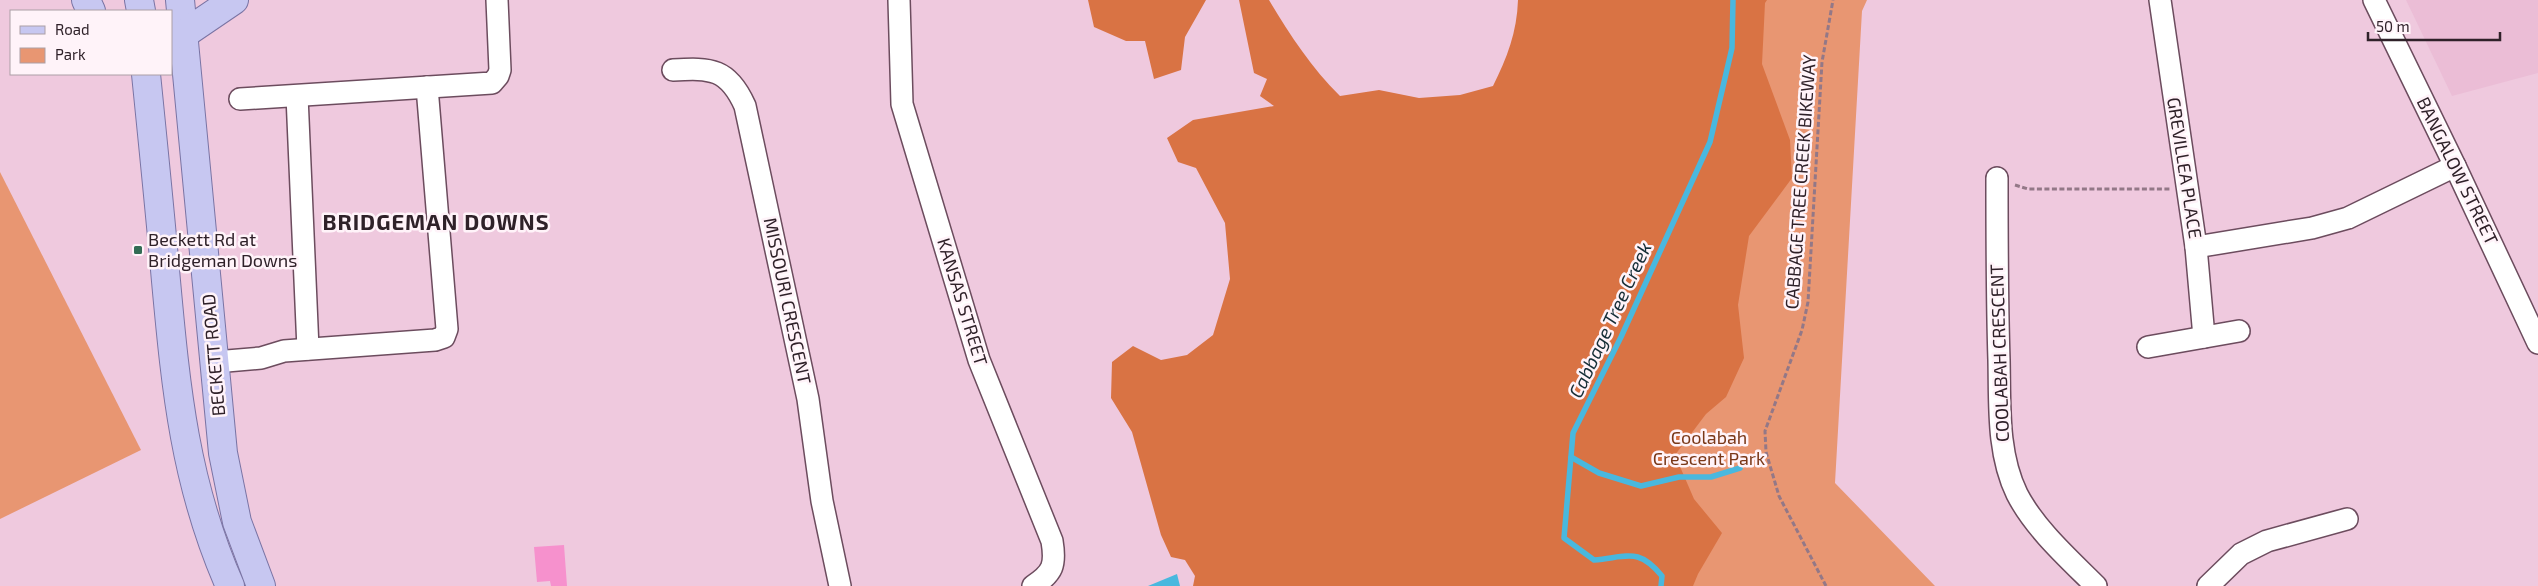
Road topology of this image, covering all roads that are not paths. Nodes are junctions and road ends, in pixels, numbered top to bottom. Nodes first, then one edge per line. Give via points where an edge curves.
1 (180, 0) edge
2 (234, 0) edge
3 (497, 0) edge
4 (899, 0) edge
5 (2160, 0) edge
6 (2374, 0) edge
7 (184, 34) junction
8 (673, 70) dead end
9 (143, 76) edge
10 (427, 87) junction
11 (297, 96) junction
12 (240, 99) dead end
13 (2456, 166) junction
14 (1997, 178) road end
15 (2196, 247) junction
16 (2239, 331) dead end
17 (2204, 337) junction
18 (2538, 343) edge
19 (2148, 347) dead end
20 (308, 350) junction
21 (215, 362) junction
22 (2346, 519) dead end
23 (230, 586) edge
24 (261, 586) edge
25 (840, 586) edge
26 (1033, 586) edge
27 (2096, 586) edge
28 (2208, 586) edge

1 - 7 main road, BECKETT ROAD
2 - 7 main road
3 - 10 street via 500,70 496,80 492,83
4 - 26 street, KANSAS STREET via 902,104 979,360 1052,541 1055,559 1047,576
5 - 15 street, GREVILLEA PLACE
6 - 13 street, BANGALOW STREET
7 - 21 main road, BECKETT ROAD
8 - 25 street, MISSOURI CRESCENT via 714,70 737,89 745,106 808,400 822,502
9 - 23 main road via 173,368 183,434 203,515
10 - 11 street
10 - 20 street via 446,333 435,340
11 - 12 street
11 - 20 street
13 - 15 street via 2348,218 2312,228
13 - 18 street, BANGALOW STREET
14 - 27 street, COOLABAH CRESCENT via 2000,428 2008,467 2018,494 2050,540
15 - 17 street, GREVILLEA PLACE
16 - 17 street
17 - 19 street
20 - 21 street via 278,352 258,359
21 - 24 main road, BECKETT ROAD via 229,488
22 - 28 street via 2267,541 2241,554

